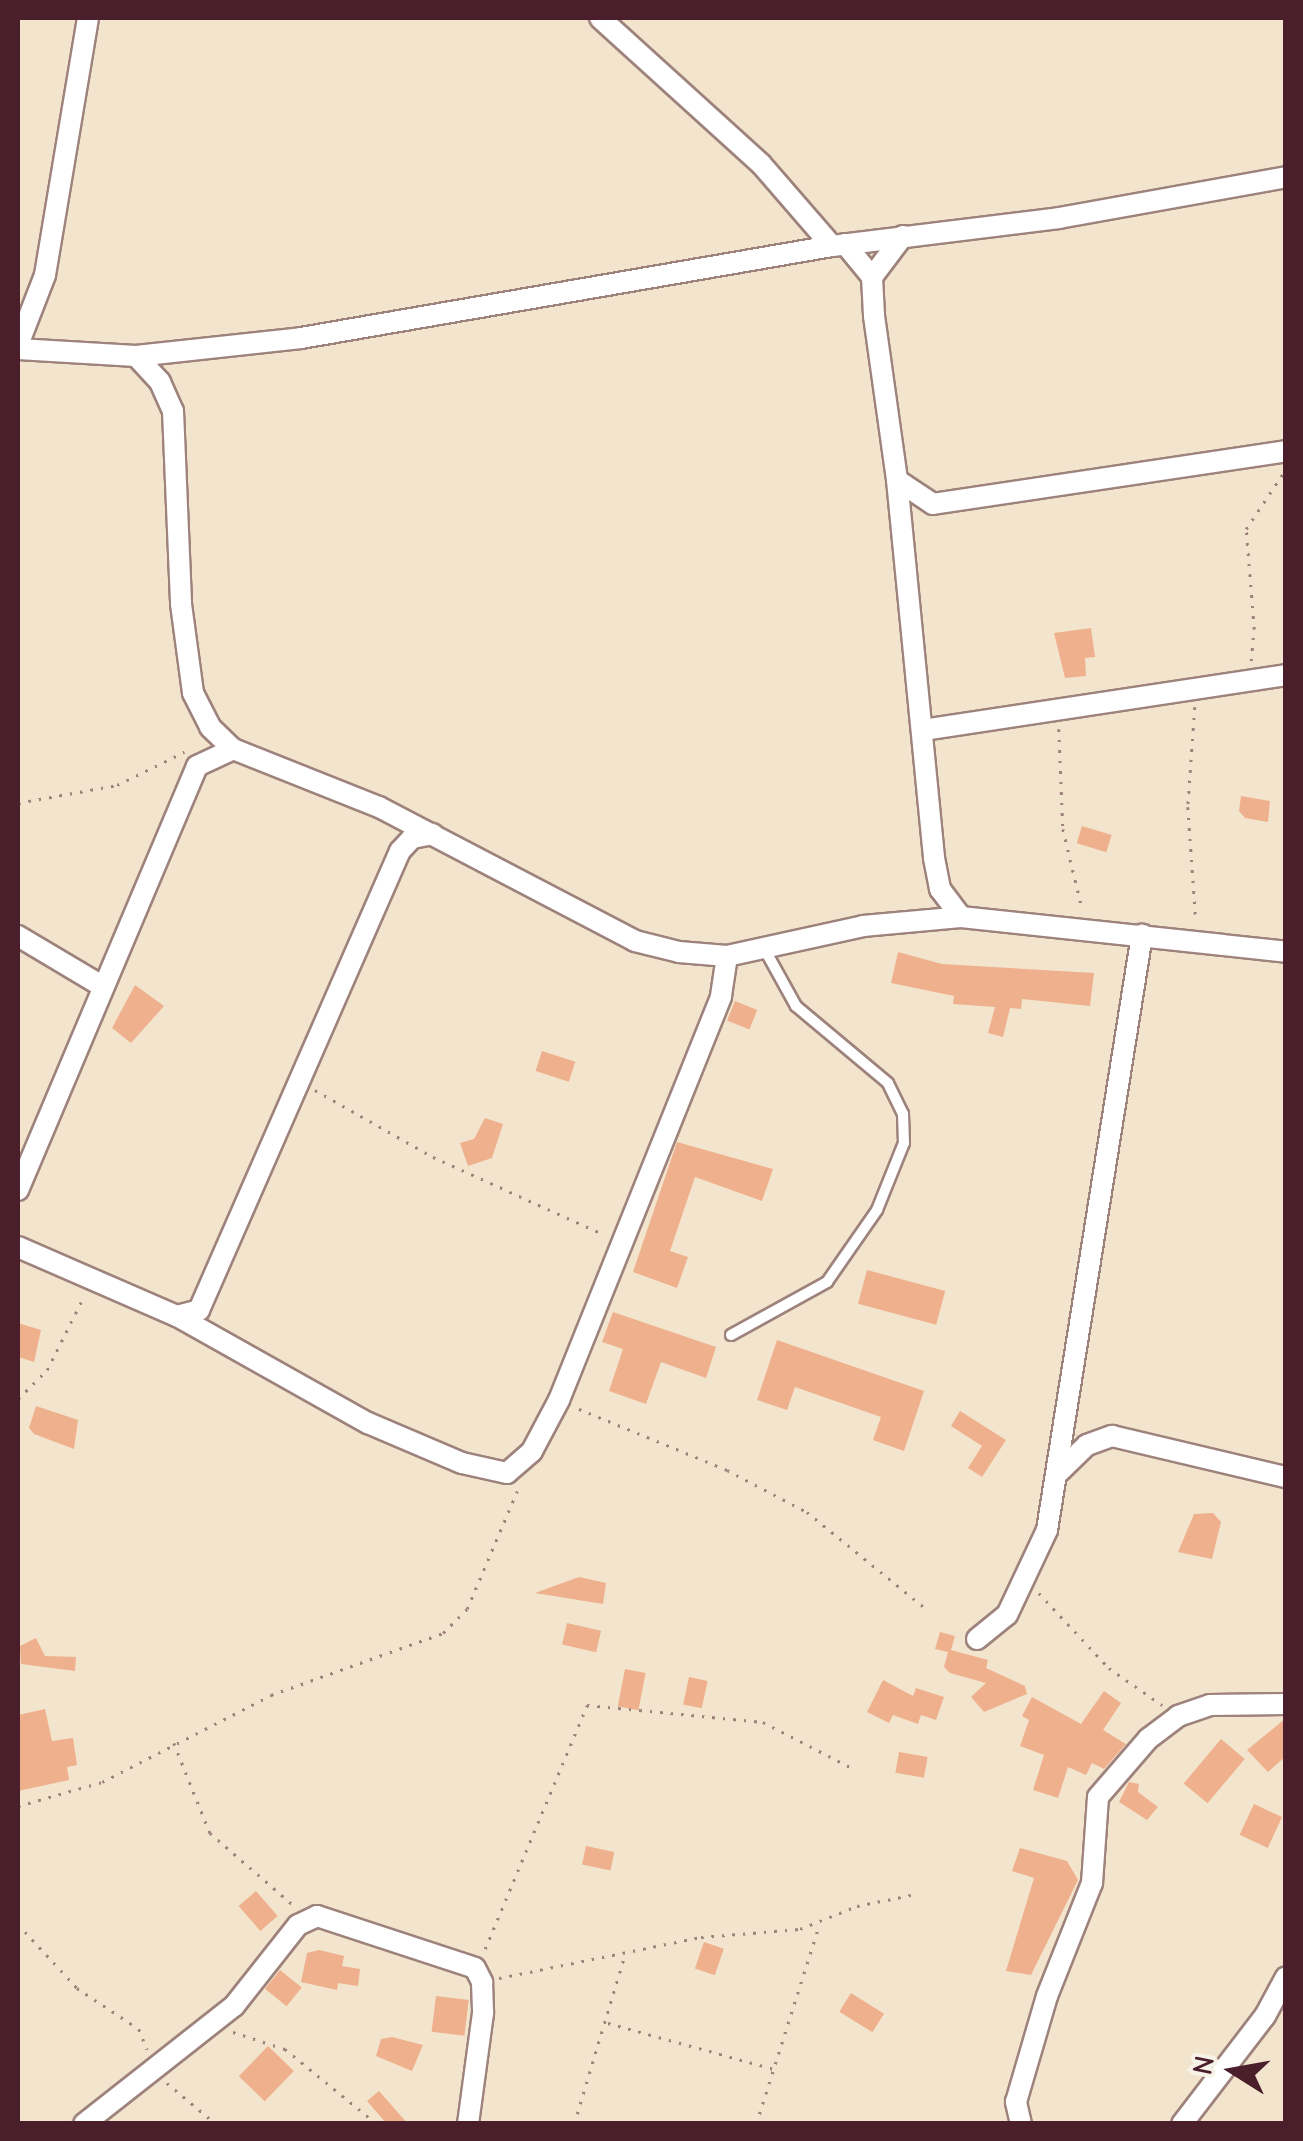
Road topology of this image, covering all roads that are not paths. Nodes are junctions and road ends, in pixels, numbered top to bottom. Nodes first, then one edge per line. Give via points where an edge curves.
1 (88, 18) edge
2 (600, 18) edge
3 (1286, 177) edge
4 (903, 236) junction
5 (838, 245) junction
6 (872, 277) junction
7 (18, 347) edge
8 (136, 356) junction
9 (1286, 451) edge
10 (897, 480) junction
11 (1286, 675) edge
12 (923, 730) junction
13 (233, 749) junction
14 (432, 834) junction
15 (940, 889) junction
16 (961, 917) junction
17 (922, 919) junction
18 (1142, 935) junction
19 (18, 936) edge
20 (764, 950) junction
21 (1286, 952) edge
22 (727, 956) junction
23 (102, 986) junction
24 (18, 1190) edge
25 (18, 1247) edge
26 (177, 1316) junction
27 (732, 1335) dead end
28 (1059, 1472) junction
29 (1286, 1477) edge
30 (977, 1639) dead end
31 (1286, 1704) edge
32 (1286, 1977) edge
33 (84, 2124) edge
34 (468, 2124) edge
35 (1020, 2124) edge
36 (1182, 2124) edge

1 - 7 street via 45,275
2 - 5 street via 761,164
3 - 4 street via 1059,218
4 - 5 street
4 - 6 street
5 - 6 street
5 - 8 street via 300,338
6 - 10 street
7 - 8 street
8 - 13 street via 160,382 173,410 180,604 192,693
9 - 10 street via 934,504
10 - 12 street
11 - 12 street
12 - 15 street
13 - 14 street
13 - 23 street via 197,766
14 - 22 street via 635,941
14 - 26 street via 412,838 400,851 199,1310
15 - 16 street
15 - 17 street
16 - 17 street
16 - 18 street
17 - 20 street
18 - 21 street
18 - 28 street via 1090,1230
19 - 23 street
20 - 22 street
20 - 27 lane via 796,1006 888,1083 903,1114 904,1143 877,1210 827,1282
22 - 26 street via 721,996 559,1400 521,1465 490,1472 430,1450
23 - 24 street
25 - 26 street
28 - 29 street via 1088,1445 1112,1436
28 - 30 street via 1047,1530 1007,1615
31 - 35 street via 1210,1705 1178,1716 1098,1798 1092,1883 1047,1996 1016,2102
32 - 36 street via 1265,2016
33 - 34 street via 213,2026 306,1918 479,1975

